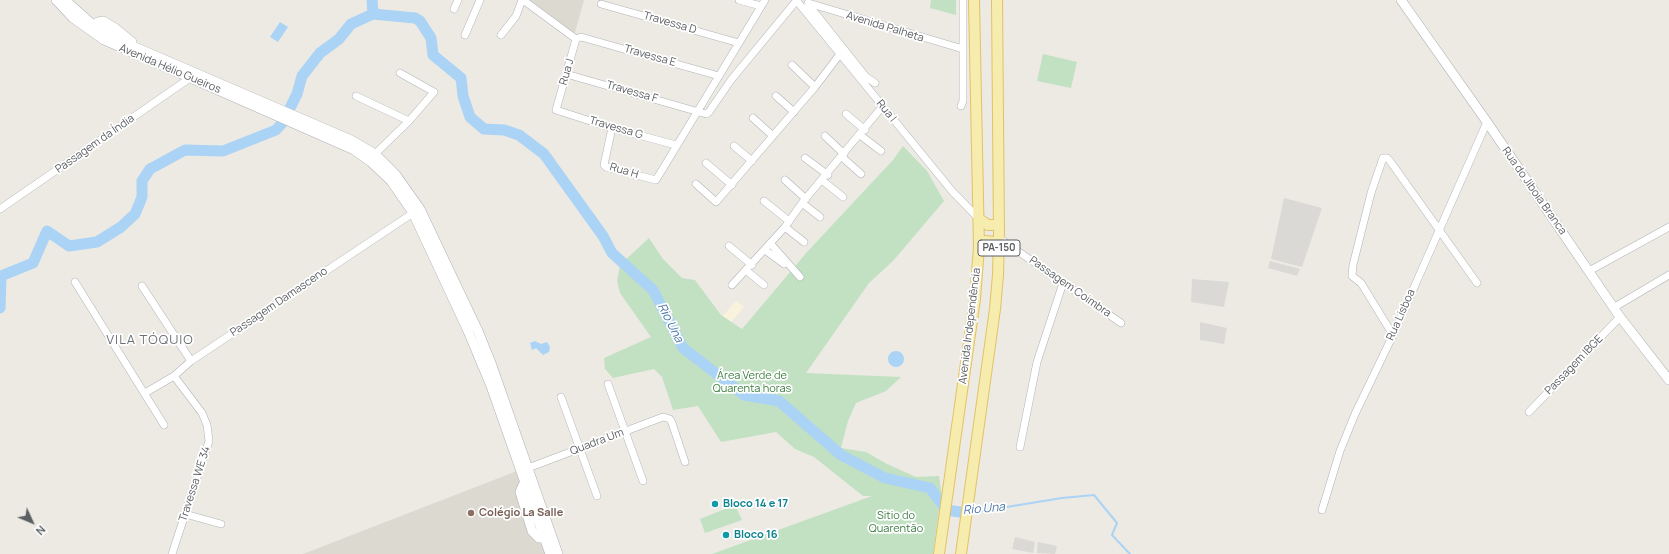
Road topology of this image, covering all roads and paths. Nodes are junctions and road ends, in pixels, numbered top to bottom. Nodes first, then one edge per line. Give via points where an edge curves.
1 (56, 0) edge
2 (65, 0) edge
3 (458, 0) edge
4 (480, 0) edge
5 (523, 0) edge
6 (739, 0) edge
7 (796, 0) edge
8 (963, 0) edge
9 (974, 0) edge
10 (997, 0) edge
11 (1401, 0) edge
12 (807, 2) edge
13 (763, 3) edge
14 (601, 4) dead end
15 (454, 9) dead end
16 (93, 29) junction
17 (501, 35) dead end
18 (465, 36) dead end
19 (579, 38) junction
20 (739, 43) junction
21 (963, 49) junction
22 (840, 54) junction
23 (792, 66) dead end
24 (400, 73) dead end
25 (566, 74) junction
26 (719, 76) junction
27 (190, 78) junction
28 (875, 83) dead end
29 (815, 87) junction
30 (356, 96) dead end
31 (776, 96) dead end
32 (961, 106) dead end
33 (882, 107) junction
34 (556, 110) joint
35 (697, 111) junction
36 (794, 112) junction
37 (279, 113) junction
38 (846, 114) dead end
39 (753, 118) dead end
40 (294, 120) junction
41 (409, 121) junction
42 (1487, 122) junction
43 (612, 128) junction
44 (863, 132) junction
45 (773, 136) junction
46 (825, 136) dead end
47 (676, 145) junction
48 (734, 146) dead end
49 (881, 151) dead end
50 (375, 154) junction
51 (843, 156) junction
52 (805, 158) dead end
53 (752, 161) junction
54 (706, 163) dead end
55 (861, 174) dead end
56 (828, 175) junction
57 (785, 180) dead end
58 (823, 181) junction
59 (696, 184) dead end
60 (732, 185) junction
61 (843, 197) dead end
62 (764, 201) dead end
63 (804, 201) junction
64 (0, 209) edge
65 (413, 213) junction
66 (820, 218) dead end
67 (979, 219) junction
68 (787, 224) junction
69 (999, 225) junction
70 (1669, 227) edge
71 (1439, 230) junction
72 (804, 242) dead end
73 (999, 242) junction
74 (770, 244) junction
75 (729, 246) dead end
76 (979, 247) junction
77 (765, 250) junction
78 (785, 264) dead end
79 (752, 265) junction
80 (747, 271) junction
81 (1589, 272) junction
82 (1669, 275) edge
83 (800, 277) dead end
84 (75, 282) dead end
85 (1063, 283) junction
86 (1477, 283) dead end
87 (732, 285) dead end
88 (764, 285) dead end
89 (142, 286) dead end
90 (1613, 308) junction
91 (1620, 317) junction
92 (1121, 323) dead end
93 (1393, 335) junction
94 (191, 361) junction
95 (174, 376) junction
96 (1669, 380) edge
97 (608, 384) dead end
98 (145, 393) junction
99 (561, 397) dead end
100 (1529, 412) dead end
101 (164, 425) dead end
102 (625, 432) junction
103 (1020, 447) dead end
104 (580, 449) junction
105 (685, 462) dead end
106 (528, 468) junction
107 (643, 481) dead end
108 (597, 496) dead end
109 (1322, 510) dead end
110 (185, 514) junction
111 (222, 524) dead end
112 (548, 536) junction
113 (172, 554) edge
114 (550, 554) edge
115 (558, 554) edge
116 (939, 554) edge
117 (961, 554) edge

1 - 16 main road, Avenida Hélio Gueiros via 73,18
2 - 16 main road, Avenida Hélio Gueiros
3 - 15 street
4 - 18 street
5 - 17 street via 516,16
5 - 19 street
6 - 13 street
7 - 22 street, Rua I
7 - 35 street via 731,80 709,112 706,114
8 - 21 street
9 - 67 main road, Avenida Independência / PA-150
10 - 69 main road, Avenida Independência / PA-150
11 - 42 main road, Rua do Jiboia Branca
12 - 21 street, Avenida Palheta
12 - 28 street via 866,77
13 - 20 street
14 - 20 street, Travessa D
16 - 27 main road, Avenida Hélio Gueiros via 120,48
16 - 37 main road, Avenida Hélio Gueiros via 98,22 103,21 139,49
19 - 25 street, Rua J
19 - 26 street, Travessa E
20 - 26 street
21 - 32 street
22 - 29 street
22 - 33 street, Rua I
23 - 29 street
24 - 41 street via 434,92
25 - 34 street, Rua J
25 - 35 street, Travessa F
26 - 35 street
27 - 37 main road, Avenida Hélio Gueiros
27 - 64 street, Passagem da Índia
29 - 36 street
30 - 41 street
31 - 36 street
33 - 44 street
33 - 67 street, Rua I via 952,192
34 - 43 street, Travessa G
35 - 47 street
36 - 45 street
37 - 40 main road, Avenida Hélio Gueiros
38 - 44 street
39 - 45 street
40 - 50 main road via 351,140
40 - 65 main road via 361,154 391,181
41 - 50 street
42 - 71 street, Rua Lisboa
42 - 81 main road, Rua do Jiboia Branca
43 - 47 street, Travessa G
43 - 47 street, Rua H via 604,165 606,167 656,180
44 - 49 street
44 - 51 street
45 - 53 street
46 - 51 street
48 - 53 street
50 - 106 main road via 400,179 420,209 478,331
51 - 55 street
51 - 56 street
52 - 56 street
53 - 60 street
54 - 60 street
56 - 58 street
57 - 63 street
58 - 61 street
58 - 63 street
59 - 60 street via 716,202
62 - 68 street
63 - 66 street
63 - 68 street
65 - 94 street, Passagem Damasceno
65 - 112 main road via 482,365 524,483 520,492 527,521 539,538
67 - 69 main road via 988,225
67 - 76 main road, Avenida Independência / PA-150
68 - 72 street
68 - 74 street
69 - 73 main road, Avenida Independência / PA-150
70 - 81 street
71 - 86 street
71 - 93 street, Rua Lisboa
71 - 93 street via 1390,161 1382,158 1370,193 1352,276 1362,283
73 - 76 main road via 986,242
73 - 85 street, Passagem Coimbra
73 - 117 main road, Avenida Independência / PA-150 via 995,309
74 - 77 street
74 - 83 street
75 - 79 street
76 - 116 main road, Avenida Independência / PA-150 via 975,298
77 - 78 street
77 - 79 street
79 - 80 street
80 - 87 street
80 - 88 street
81 - 90 main road, Rua do Jiboia Branca
82 - 90 street
84 - 98 street
85 - 92 street, Passagem Coimbra
85 - 103 street via 1037,362
89 - 94 street
90 - 91 main road, Rua do Jiboia Branca
91 - 96 main road, Rua do Jiboia Branca
91 - 100 street, Passagem IBGE
93 - 109 street, Rua Lisboa via 1355,414 1340,451
94 - 95 street, Passagem Damasceno
95 - 98 street, Passagem Damasceno
95 - 110 street, Travessa WE 34 via 202,413 209,441
97 - 102 street
98 - 101 street
99 - 104 street
102 - 104 street, Quadra Um
102 - 105 street, Quadra Um via 666,418 672,423
102 - 107 street
104 - 106 street, Quadra Um
104 - 108 street
106 - 112 main road
110 - 111 street
110 - 113 street, Travessa WE 34
112 - 114 main road
112 - 115 main road

